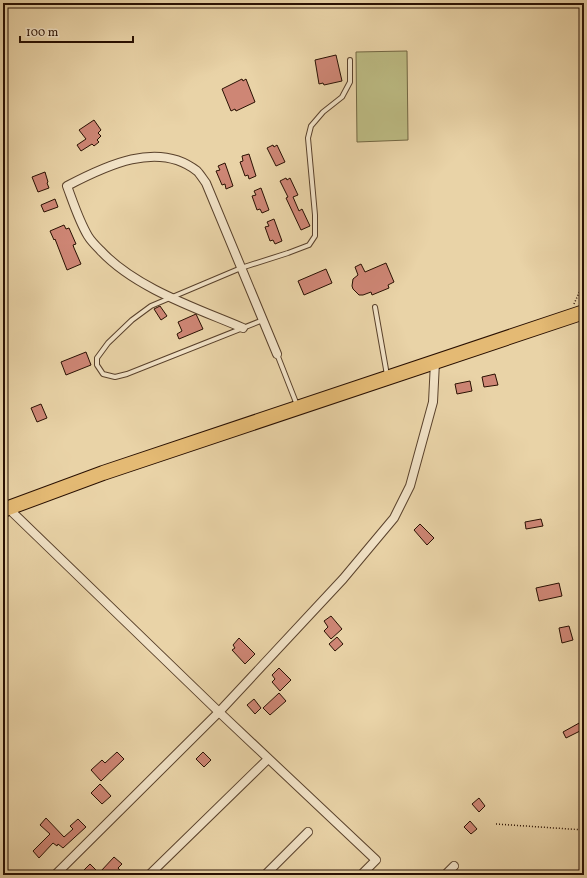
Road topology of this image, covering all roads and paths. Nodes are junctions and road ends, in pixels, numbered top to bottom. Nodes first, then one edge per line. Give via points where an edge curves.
1 (350, 60) dead end
2 (241, 268) junction
3 (584, 282) edge
4 (172, 297) junction
5 (375, 307) dead end
6 (579, 308) edge
7 (263, 320) junction
8 (243, 328) junction
9 (277, 354) joint
10 (435, 362) junction
11 (388, 378) junction
12 (298, 407) junction
13 (6, 509) edge
14 (218, 712) junction
15 (268, 759) junction
16 (496, 824) dead end
17 (584, 830) edge
18 (308, 832) dead end
19 (454, 866) dead end
20 (55, 875) edge
21 (149, 875) edge
22 (265, 875) edge
23 (360, 875) edge
24 (445, 875) edge

1 - 2 lane via 350,82 342,97 323,112 311,126 308,138 315,236 309,245
2 - 4 lane
2 - 4 street via 206,183 198,171 186,164 170,158 150,156 119,162 67,186 88,237 107,258 131,276
2 - 7 street
3 - 6 path
4 - 8 street
4 - 8 lane via 151,306 108,342 97,358 97,365 103,374 115,377 127,374
5 - 11 lane
6 - 10 highway
7 - 8 lane
7 - 9 street
9 - 12 lane
10 - 11 highway
10 - 14 street via 433,402 410,486 394,518 343,579
11 - 12 highway
12 - 13 highway via 103,472
13 - 14 street
14 - 15 street
14 - 20 street
15 - 21 street
15 - 23 street via 376,860
16 - 17 path
18 - 22 street
19 - 24 street

